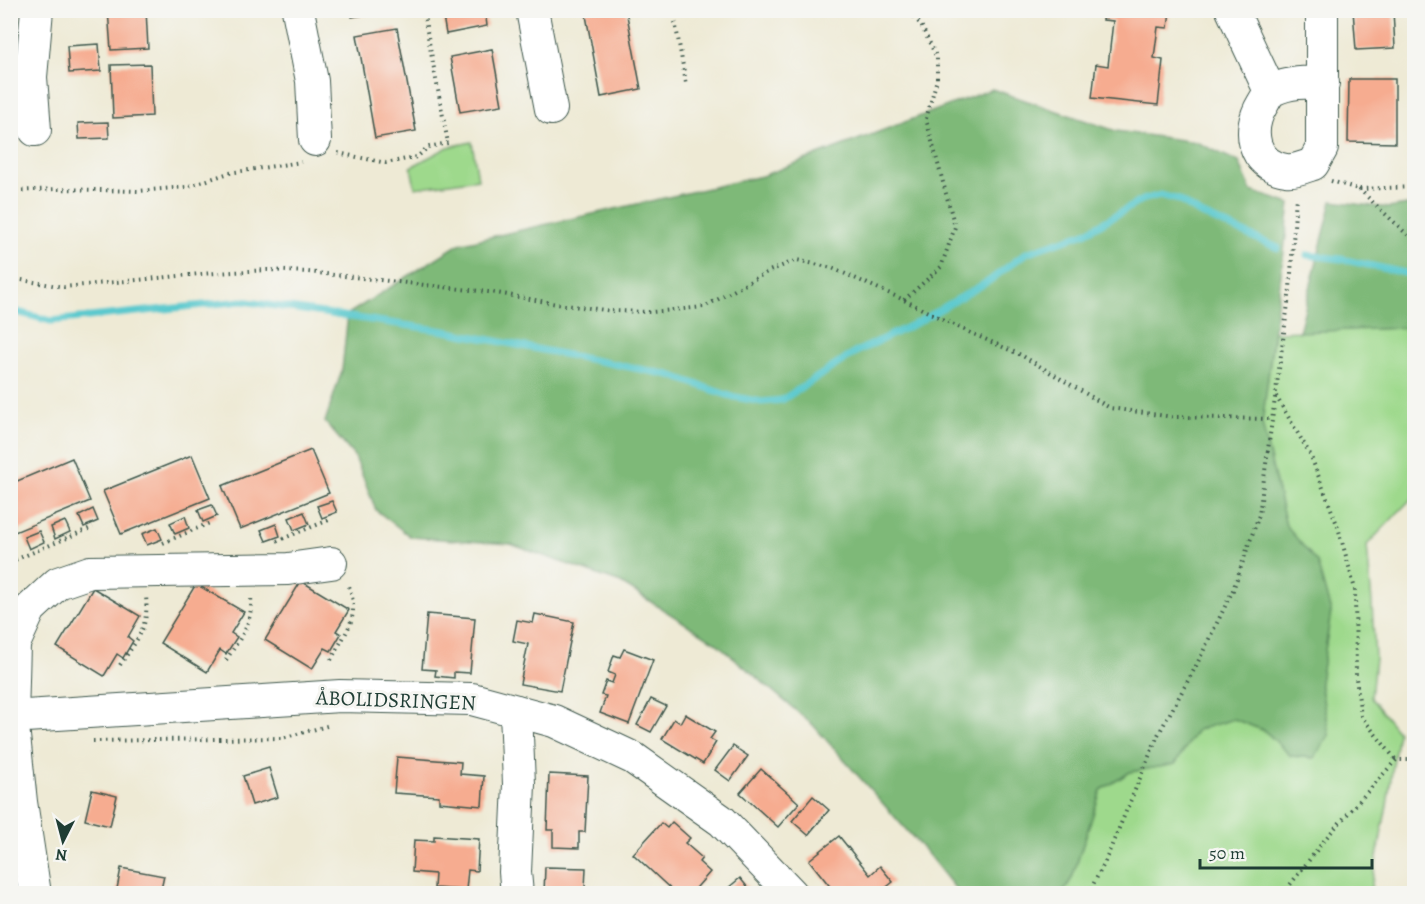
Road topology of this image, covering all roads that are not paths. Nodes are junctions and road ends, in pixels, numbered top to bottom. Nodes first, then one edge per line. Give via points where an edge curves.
1 (37, 10) edge
2 (298, 10) edge
3 (532, 10) edge
4 (1232, 10) edge
5 (1322, 10) edge
6 (1323, 82) junction
7 (1270, 91) junction
8 (551, 109) dead end
9 (35, 130) dead end
10 (308, 151) road end
11 (331, 562) road end
12 (12, 644) edge
13 (516, 711) junction
14 (11, 717) edge
15 (35, 894) edge
16 (517, 894) edge
17 (792, 894) edge

1 - 9 street via 31,77
2 - 10 street via 312,81
3 - 8 street
4 - 7 street
5 - 6 street
6 - 7 street via 1290,84
6 - 7 street via 1322,148 1305,167 1286,170 1272,166 1260,157 1254,145 1254,127
11 - 12 street via 288,569 90,572 58,583 30,609
12 - 14 street
13 - 14 street, ÅBOLIDSRINGEN via 472,699 340,696
13 - 16 street
13 - 17 street, ÅBOLIDSRINGEN via 554,722 633,758 722,821
14 - 15 street

